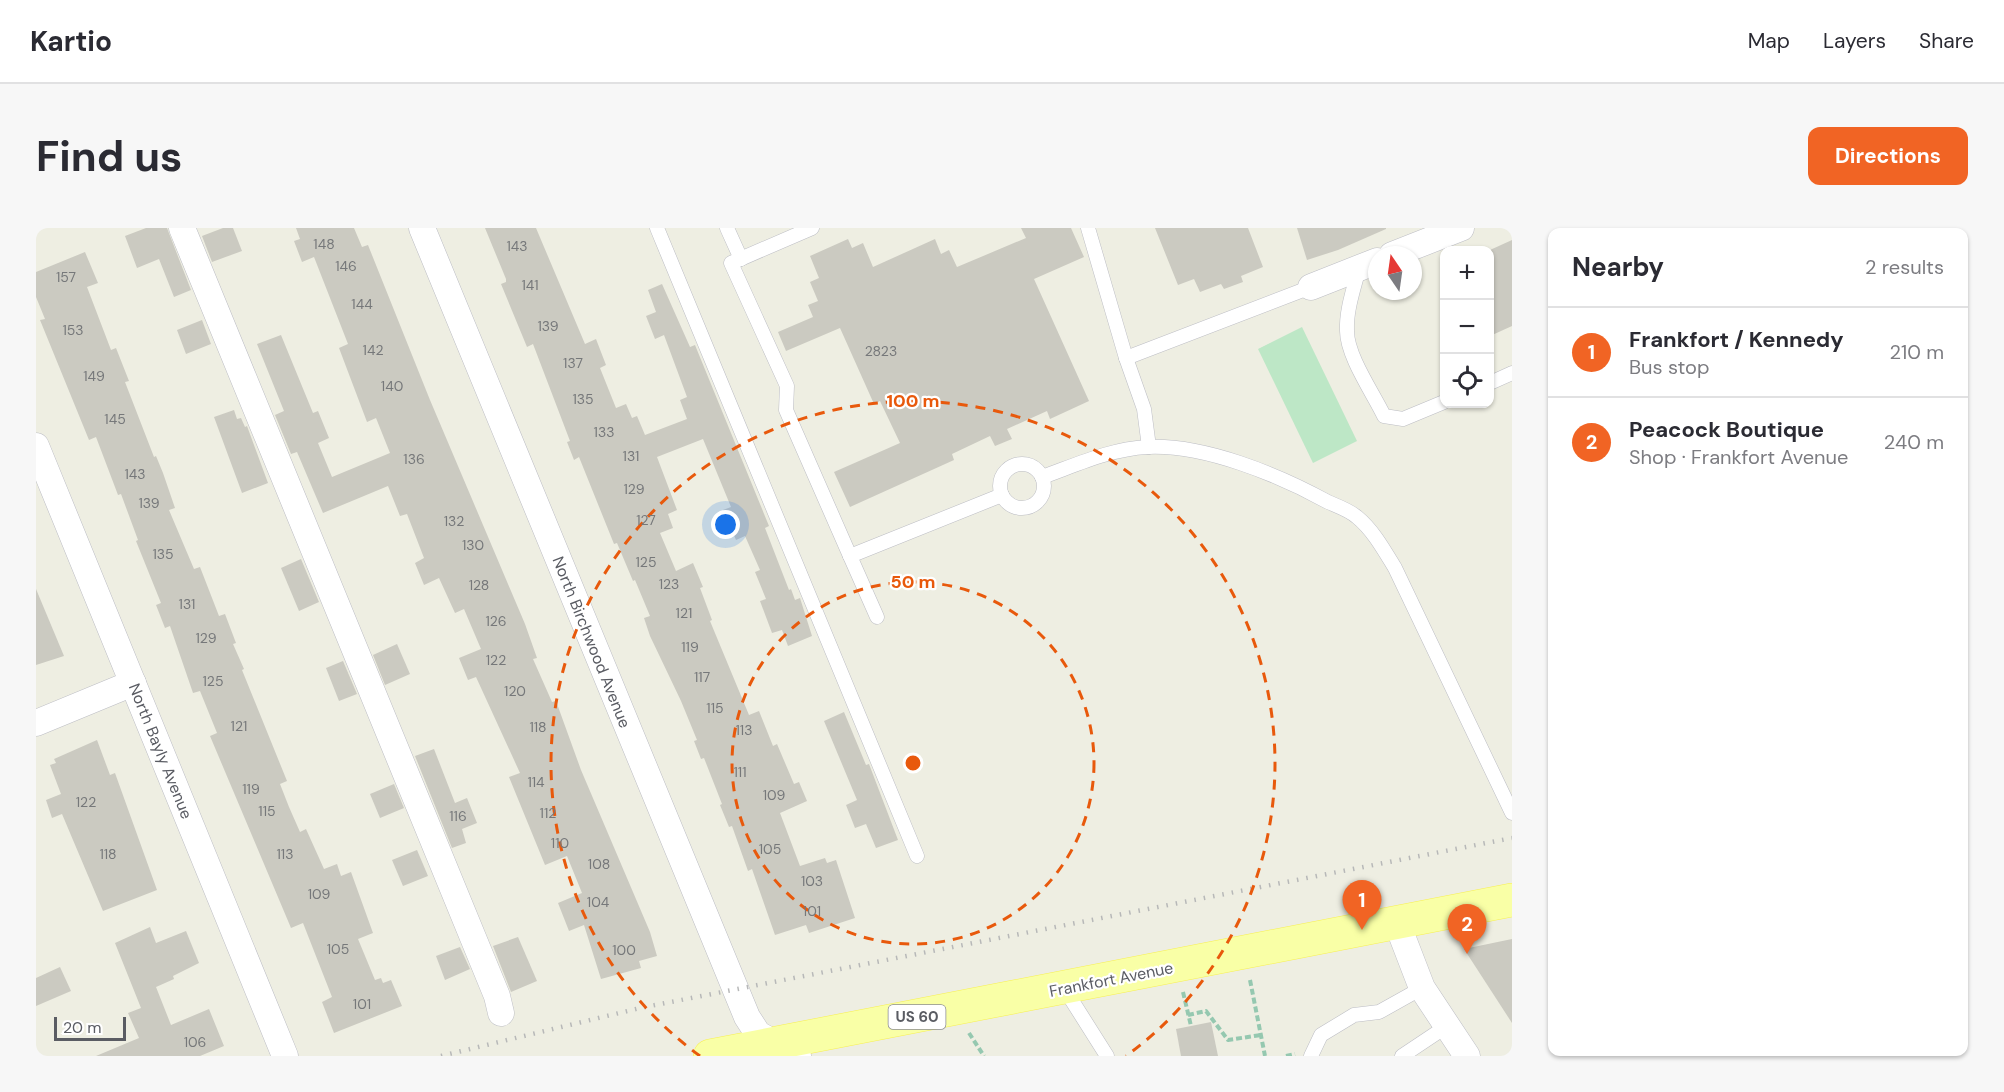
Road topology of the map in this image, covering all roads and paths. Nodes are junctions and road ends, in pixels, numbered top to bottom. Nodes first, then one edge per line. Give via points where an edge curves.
1 (182, 228) edge
2 (422, 228) edge
3 (657, 228) edge
4 (727, 228) edge
5 (812, 228) edge
6 (1088, 228) edge
7 (1461, 228) edge
8 (1415, 246) edge
9 (741, 259) junction
10 (1368, 264) edge
11 (1311, 287) joint
12 (1126, 358) junction
13 (1512, 373) edge
14 (1494, 381) edge
15 (1440, 404) edge
16 (36, 446) edge
17 (1149, 447) junction
18 (1042, 477) junction
19 (1002, 495) junction
20 (850, 556) junction
21 (877, 617) dead end
22 (133, 683) junction
23 (36, 723) edge
24 (1512, 813) edge
25 (917, 856) dead end
26 (1512, 900) edge
27 (1397, 922) junction
28 (1250, 979) dead end
29 (1064, 988) junction
30 (1422, 988) junction
31 (1182, 992) dead end
32 (501, 1013) dead end
33 (1188, 1015) junction
34 (1191, 1026) dead end
35 (1447, 1026) junction
36 (1261, 1035) junction
37 (971, 1037) dead end
38 (787, 1050) edge
39 (285, 1056) edge
40 (710, 1056) edge
41 (984, 1056) edge
42 (1107, 1056) edge
43 (1265, 1056) edge
44 (1311, 1056) edge
45 (1402, 1056) edge
46 (1467, 1056) edge

1 - 32 street
2 - 38 street, North Birchwood Avenue via 747,1017 758,1034
3 - 25 lane
4 - 9 lane
5 - 9 lane
6 - 12 lane
7 - 8 street
9 - 20 lane via 731,263 788,386 786,410
10 - 11 street
10 - 15 lane via 1348,312 1346,333 1350,349 1384,416 1403,420
11 - 12 lane
12 - 17 lane via 1144,409
13 - 14 lane
16 - 22 street, North Bayly Avenue
17 - 18 lane via 1096,457
17 - 24 lane via 1234,461 1303,488 1356,516 1395,568
18 - 19 lane via 1042,494 1030,506 1014,507
18 - 19 lane via 1030,466 1013,466 1001,478
19 - 20 lane
20 - 21 lane
22 - 23 street
22 - 39 street, North Bayly Avenue
26 - 27 main road, Frankfort Avenue / US 60
27 - 29 main road, Frankfort Avenue / US 60
27 - 30 street
28 - 36 path
29 - 38 main road, Frankfort Avenue / US 60
29 - 42 lane
30 - 35 street
30 - 44 lane via 1379,1012 1354,1015 1321,1035
31 - 33 path
33 - 34 path
33 - 36 path via 1206,1011 1228,1040
35 - 45 lane
35 - 46 street
36 - 43 path
37 - 41 path
38 - 40 main road, Frankfort Avenue / US 60

